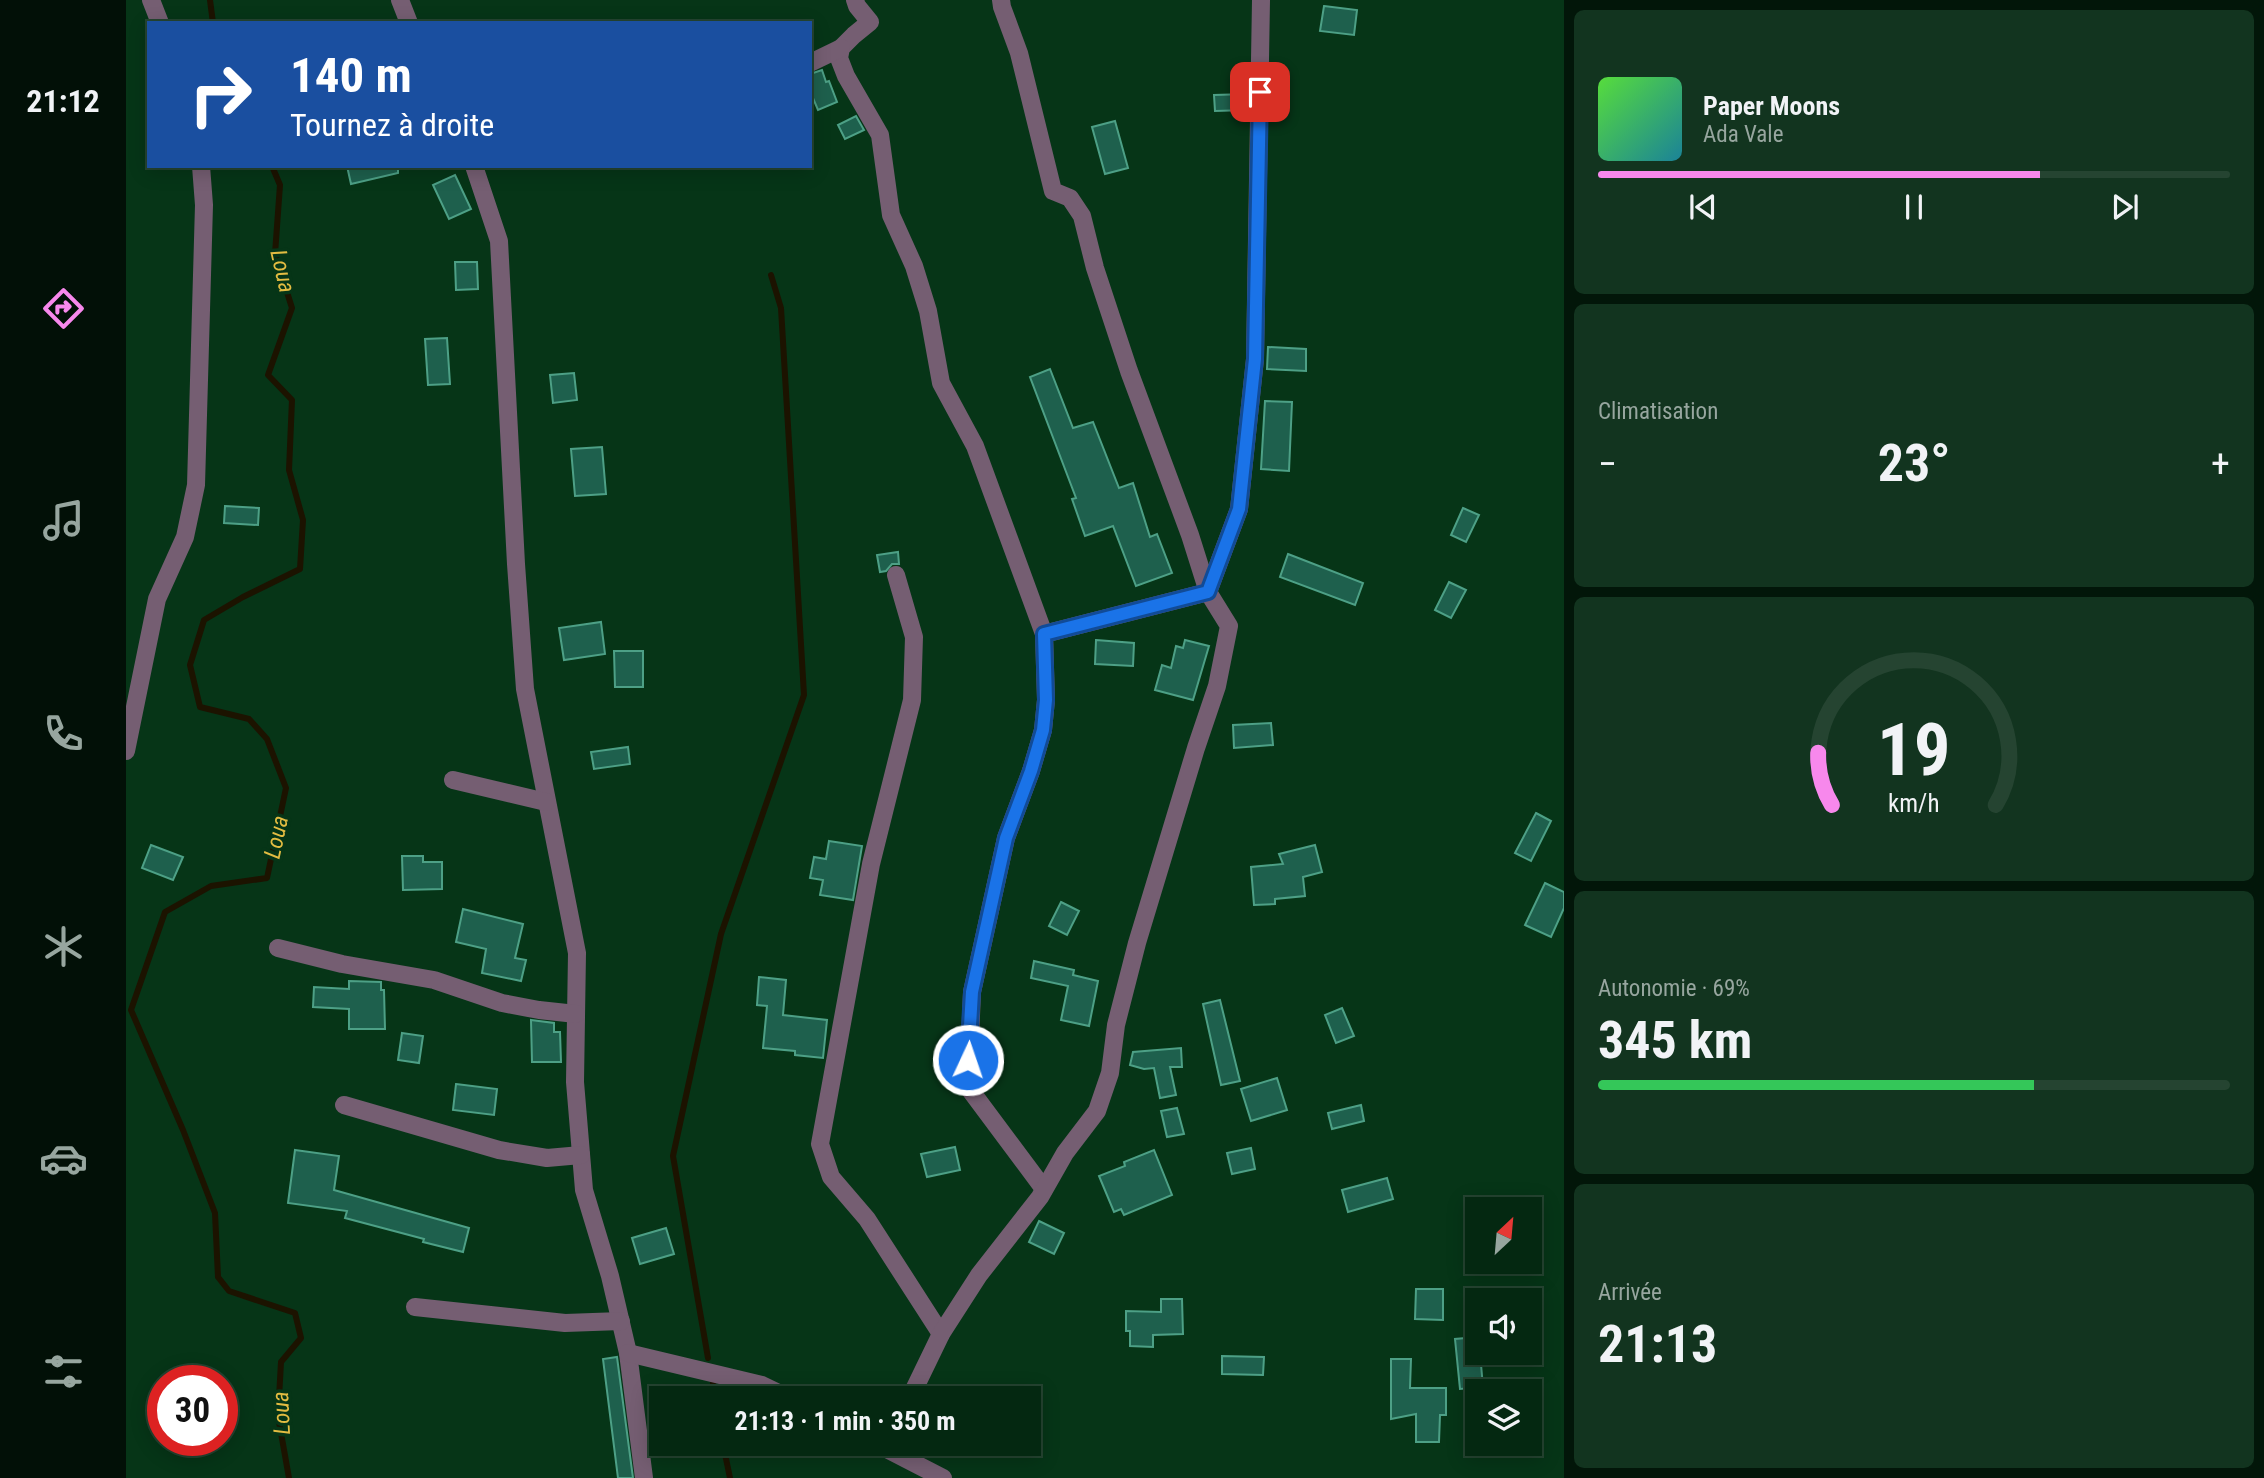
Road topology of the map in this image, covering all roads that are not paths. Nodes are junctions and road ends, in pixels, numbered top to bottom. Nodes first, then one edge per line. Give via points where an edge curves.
1 (151, 0) edge
2 (400, 0) edge
3 (855, 0) edge
4 (1001, 0) edge
5 (1261, 0) edge
6 (159, 21) edge
7 (408, 21) edge
8 (841, 48) junction
9 (812, 62) edge
10 (201, 168) edge
11 (478, 168) edge
12 (896, 575) dead end
13 (1208, 592) junction
14 (1044, 634) junction
15 (126, 751) edge
16 (453, 780) dead end
17 (546, 802) junction
18 (278, 948) dead end
19 (576, 1014) junction
20 (344, 1105) dead end
21 (581, 1155) junction
22 (1044, 1189) junction
23 (415, 1307) dead end
24 (621, 1321) junction
25 (941, 1334) junction
26 (628, 1353) junction
27 (764, 1386) edge
28 (917, 1386) edge
29 (908, 1456) edge
30 (644, 1478) edge
31 (943, 1478) edge

1 - 6 street
2 - 7 street
3 - 8 street via 870,22
4 - 13 street via 1053,191 1070,198 1082,216 1129,371
5 - 13 street via 1255,359 1239,509
8 - 9 street
8 - 14 street via 839,58 846,76 880,135 891,215 928,311 941,383 975,446
10 - 15 street via 196,485 185,537 157,599
11 - 17 street via 499,241 524,689
12 - 25 street via 914,637 912,700 871,864 820,1144 831,1177 867,1219
13 - 14 street
13 - 22 street via 1229,626 1217,686 1137,943 1116,1025 1110,1073 1097,1111
14 - 22 street via 1043,730 1006,838 972,992 968,1087
16 - 17 street
17 - 19 street via 577,953
18 - 19 street via 434,980 502,1003
19 - 21 street
20 - 21 street via 499,1150 547,1158
21 - 24 street via 584,1190
22 - 25 street
23 - 24 street via 565,1323
24 - 26 street
25 - 28 street
26 - 27 street
26 - 30 street
29 - 31 street

